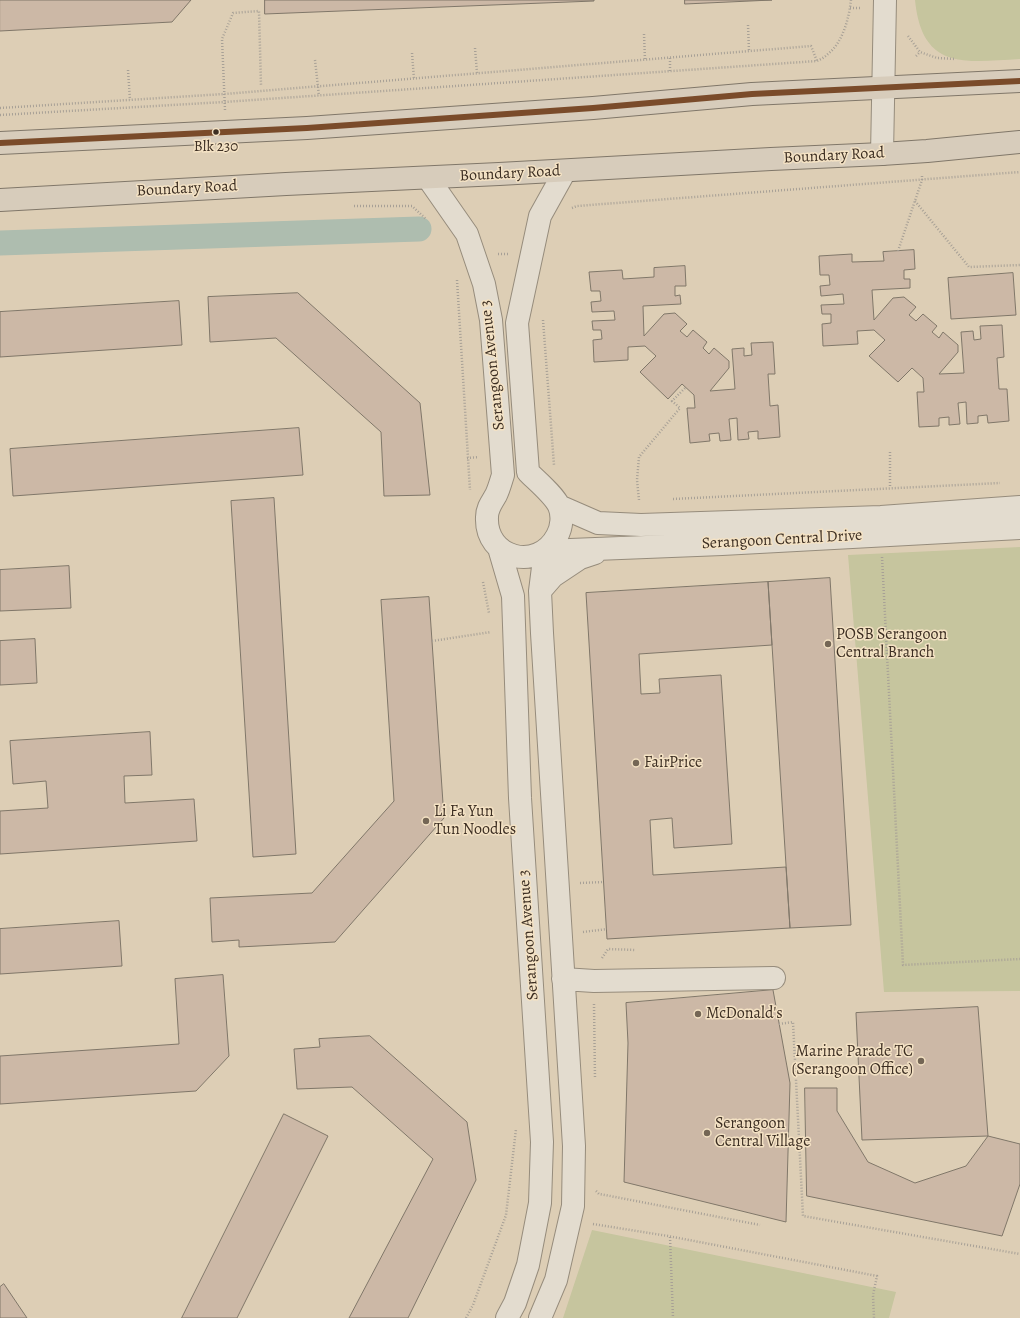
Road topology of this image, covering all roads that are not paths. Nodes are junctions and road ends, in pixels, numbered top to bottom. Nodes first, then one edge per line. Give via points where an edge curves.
1 (885, 0) edge
2 (1020, 81) edge
3 (883, 88) junction
4 (1020, 142) edge
5 (0, 143) edge
6 (882, 154) junction
7 (565, 171) junction
8 (428, 178) junction
9 (0, 200) edge
10 (542, 488) junction
11 (496, 494) junction
12 (559, 506) junction
13 (1020, 507) edge
14 (972, 521) junction
15 (1020, 528) edge
16 (499, 548) junction
17 (610, 549) junction
18 (545, 551) junction
19 (540, 592) junction
20 (774, 978) dead end
21 (563, 979) junction
22 (507, 1318) edge
23 (540, 1318) edge

1 - 3 street
2 - 3 main road
3 - 5 main road via 752,94 300,128
3 - 6 street
4 - 6 main road, Boundary Road
6 - 7 main road, Boundary Road
7 - 8 main road, Boundary Road
7 - 10 street, Serangoon Avenue 3 via 540,216 517,323 528,472
8 - 9 main road, Boundary Road
8 - 11 street, Serangoon Avenue 3 via 467,234 484,284 491,320 502,475
10 - 11 street, Serangoon Avenue 3 via 530,483 518,483
10 - 12 street, Serangoon Avenue 3
11 - 16 street, Serangoon Avenue 3 via 490,504 487,528
12 - 14 street, Serangoon Central Drive via 598,522 641,524 881,517
12 - 18 street via 562,519 560,531
13 - 14 street, Serangoon Central Drive
14 - 15 street, Serangoon Central Drive
14 - 17 street, Serangoon Central Drive via 722,544
16 - 18 street via 510,555 521,557
16 - 22 street, Serangoon Avenue 3 via 513,596 520,798 542,1142 540,1203 528,1265
17 - 18 street, Serangoon Central Drive
17 - 19 street via 580,558 553,576
18 - 19 street, Serangoon Avenue 3
19 - 21 street, Serangoon Avenue 3
20 - 21 street via 594,981
21 - 23 street, Serangoon Avenue 3 via 574,1146 574,1206 556,1280

